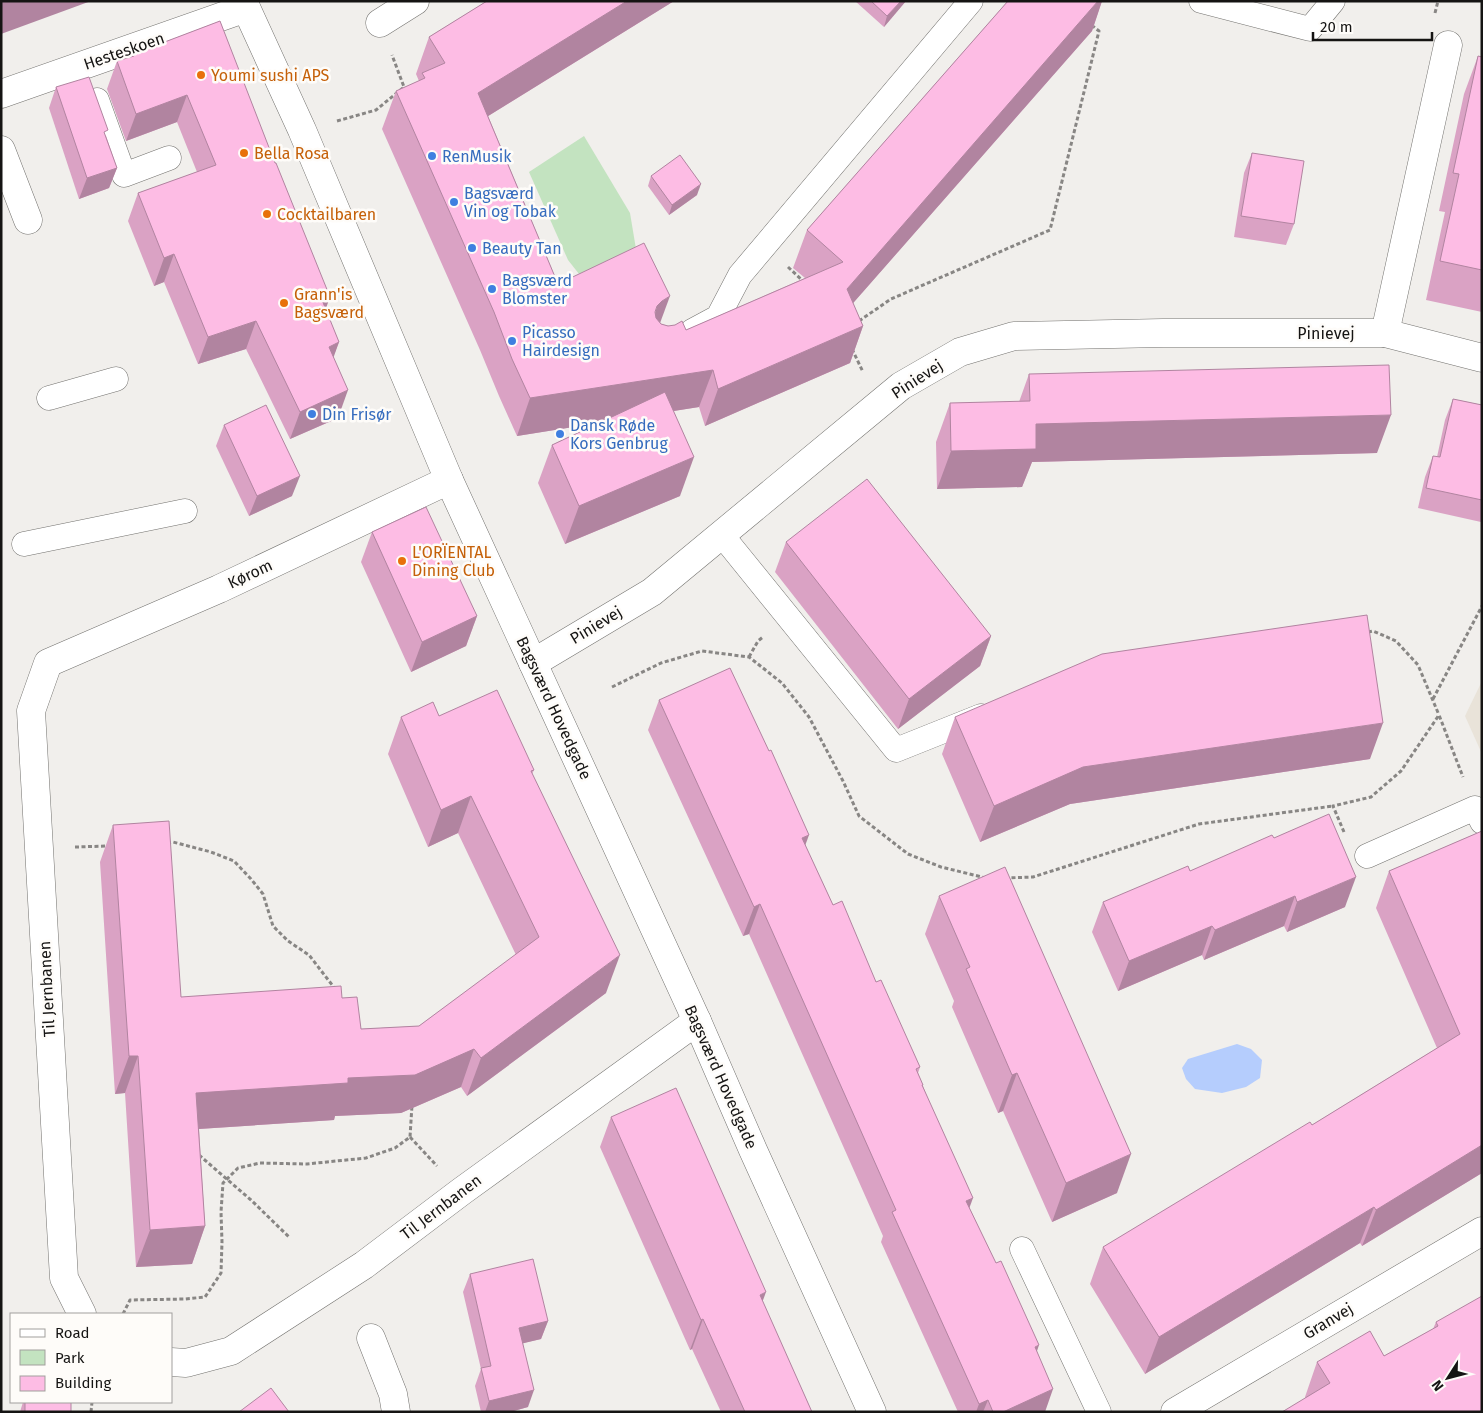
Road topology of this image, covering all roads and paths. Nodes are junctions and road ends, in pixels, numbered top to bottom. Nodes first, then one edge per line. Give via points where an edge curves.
1 (415, 1) edge
2 (971, 1) edge
3 (1201, 1) edge
4 (1333, 1) edge
5 (245, 5) edge
6 (1085, 19) edge
7 (380, 23) joint
8 (1448, 45) dead end
9 (84, 65) junction
10 (1, 94) edge
11 (302, 130) junction
12 (1, 150) edge
13 (169, 158) dead end
14 (28, 220) dead end
15 (765, 245) junction
16 (805, 283) edge
17 (851, 326) edge
18 (1385, 333) junction
19 (670, 342) edge
20 (851, 347) edge
21 (1482, 358) edge
22 (116, 379) dead end
23 (49, 398) dead end
24 (879, 404) junction
25 (449, 480) junction
26 (185, 511) dead end
27 (721, 534) junction
28 (24, 544) dead end
29 (1482, 606) edge
30 (1364, 632) edge
31 (533, 662) junction
32 (48, 663) joint
33 (612, 688) dead end
34 (1432, 700) junction
35 (1004, 706) edge
36 (1438, 715) junction
37 (1332, 806) junction
38 (1479, 815) edge
39 (163, 843) edge
40 (115, 845) edge
41 (39, 849) junction
42 (1367, 856) joint
43 (995, 878) edge
44 (1005, 878) edge
45 (337, 992) edge
46 (697, 1021) junction
47 (412, 1096) edge
48 (197, 1153) edge
49 (226, 1179) junction
50 (1482, 1231) edge
51 (289, 1237) dead end
52 (1022, 1249) dead end
53 (82, 1313) edge
54 (123, 1313) edge
55 (371, 1338) dead end
56 (172, 1362) edge
57 (396, 1412) edge
58 (872, 1412) edge
59 (1099, 1412) edge
60 (1175, 1412) edge

1 - 7 street
2 - 15 lane
3 - 4 lane via 1310,29
5 - 9 street, Hesteskoen
5 - 11 street, Bagsværd Hovedgade
6 - 17 path via 1099,31 1050,230 892,299
7 - 11 path via 404,86 376,110
8 - 18 street
9 - 10 street, Hesteskoen
9 - 13 lane via 124,175
11 - 25 street, Bagsværd Hovedgade
12 - 14 street
15 - 16 path
15 - 19 lane via 740,275 718,317
18 - 21 street, Pinievej
18 - 24 street, Pinievej via 1014,336 960,352 901,386
20 - 24 path
22 - 23 lane
24 - 27 street, Pinievej
25 - 31 street, Bagsværd Hovedgade
25 - 32 street, Kørom via 219,589
26 - 28 lane
27 - 31 street, Pinievej via 652,592
27 - 35 lane via 896,750
29 - 34 path
30 - 34 path via 1374,631 1396,641 1418,665
31 - 46 street, Bagsværd Hovedgade
32 - 41 street, Til Jernbanen via 31,711
33 - 43 path via 661,663 702,650 749,657 782,684 808,717 859,816 908,854 941,867
34 - 36 path
36 - 37 path via 1394,778 1371,797
36 - 38 path
37 - 42 path via 1348,840
37 - 44 path via 1199,824 1033,877
38 - 42 lane
39 - 45 path via 173,842 234,861 263,894 273,926 288,941 310,955
40 - 41 path
41 - 53 street, Til Jernbanen via 64,1278
46 - 56 street, Til Jernbanen via 364,1265 240,1346 186,1362
46 - 58 street, Bagsværd Hovedgade
47 - 49 path via 410,1137 395,1148 366,1158 307,1164 260,1163 238,1168
48 - 49 path
49 - 51 path
49 - 54 path via 221,1212 221,1273 205,1297 130,1300
50 - 60 street, Granvej
52 - 59 lane
55 - 57 street via 393,1394

